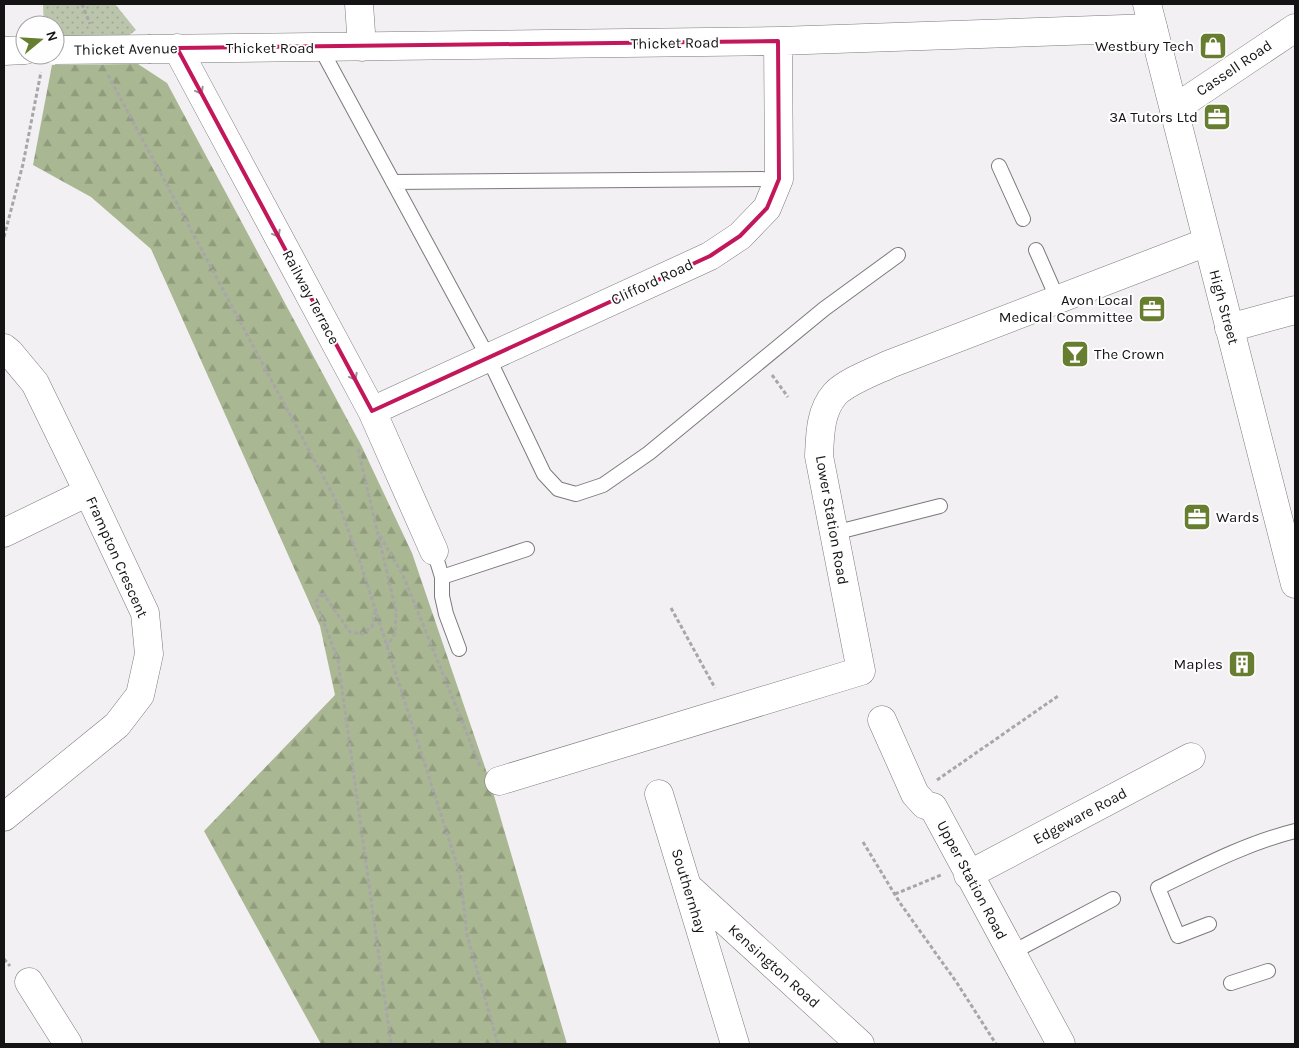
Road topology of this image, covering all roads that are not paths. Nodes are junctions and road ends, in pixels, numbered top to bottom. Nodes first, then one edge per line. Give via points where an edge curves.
1 (359, 4) edge
2 (1150, 16) edge
3 (1294, 33) edge
4 (778, 41) junction
5 (320, 47) junction
6 (362, 47) junction
7 (175, 48) junction
8 (65, 55) edge
9 (1174, 109) junction
10 (999, 166) dead end
11 (779, 179) junction
12 (393, 182) junction
13 (1022, 219) dead end
14 (1207, 242) junction
15 (1036, 250) dead end
16 (898, 255) dead end
17 (1058, 300) junction
18 (1295, 310) edge
19 (1229, 328) junction
20 (4, 348) edge
21 (488, 357) junction
22 (372, 411) junction
23 (88, 492) junction
24 (940, 506) dead end
25 (834, 532) junction
26 (4, 533) edge
27 (526, 549) dead end
28 (434, 551) joint
29 (1291, 553) edge
30 (442, 577) junction
31 (1295, 584) edge
32 (459, 649) dead end
33 (882, 720) dead end
34 (1191, 757) dead end
35 (499, 781) road end
36 (659, 794) dead end
37 (4, 817) edge
38 (1295, 831) edge
39 (966, 870) junction
40 (688, 887) junction
41 (1113, 899) dead end
42 (1208, 924) dead end
43 (1011, 953) junction
44 (1268, 970) dead end
45 (29, 982) dead end
46 (1231, 983) dead end
47 (68, 1044) edge
48 (735, 1044) edge
49 (860, 1044) edge
50 (1061, 1044) edge

1 - 6 street
2 - 4 street, Thicket Road
2 - 9 street, High Street
3 - 9 street, Cassell Road
4 - 6 street, Thicket Road
4 - 11 street, Clifford Road
5 - 6 street, Thicket Road
5 - 7 street, Thicket Road
5 - 12 lane
7 - 8 street, Thicket Avenue, bridge
7 -> 22 street, Railway Terrace
9 - 14 street, High Street
10 - 13 lane
11 - 12 lane
11 - 21 street, Clifford Road via 767,208 740,236 710,256
12 - 21 lane
14 - 17 street, Lower Station Road
14 - 19 street, High Street
15 - 17 lane
16 - 21 lane via 824,309 650,453 603,485 576,494 558,489 544,474
17 - 25 street, Lower Station Road via 890,364 853,381 836,393 820,427 819,456
18 - 19 street
19 - 29 street, High Street
20 - 23 street, Frampton Crescent via 35,384
21 - 22 street, Clifford Road
22 - 28 street, Railway Terrace
23 - 26 street
23 - 37 street, Frampton Crescent via 145,613 149,654 140,695 117,725
24 - 25 lane
25 - 35 street, Lower Station Road via 861,671
27 - 30 lane
28 - 30 lane
29 - 31 street, High Street
30 - 32 lane via 446,614
33 - 39 street, Upper Station Road via 916,794 925,805 933,807
34 - 39 street, Edgeware Road
36 - 40 street, Southernhay
38 - 42 lane via 1229,853 1158,888 1178,936
39 - 43 street, Upper Station Road
40 - 48 street, Southernhay
40 - 49 street, Kensington Road
41 - 43 lane
43 - 50 street, Upper Station Road
44 - 46 lane
45 - 47 street

